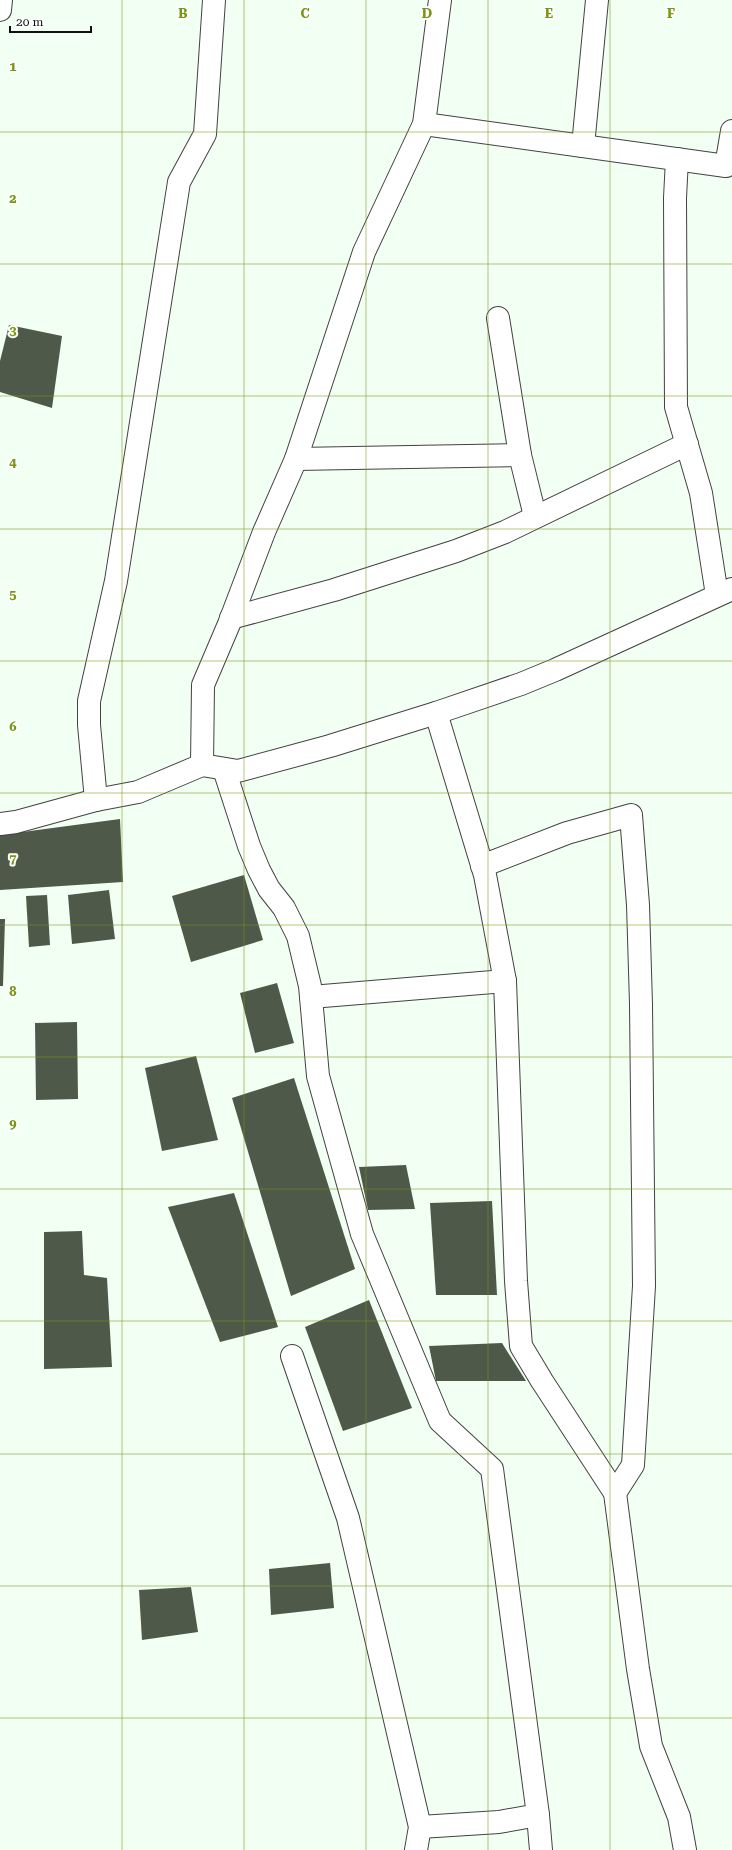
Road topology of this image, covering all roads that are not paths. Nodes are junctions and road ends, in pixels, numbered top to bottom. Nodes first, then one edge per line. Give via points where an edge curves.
1 (1, 0) edge
2 (214, 0) edge
3 (440, 0) edge
4 (597, 0) edge
5 (0, 10) edge
6 (424, 124) junction
7 (732, 131) edge
8 (583, 146) junction
9 (677, 159) junction
10 (498, 318) dead end
11 (687, 444) junction
12 (520, 455) junction
13 (296, 459) junction
14 (535, 516) junction
15 (724, 592) edge
16 (231, 618) junction
17 (436, 713) junction
18 (202, 765) junction
19 (224, 768) junction
20 (96, 800) junction
21 (0, 824) edge
22 (482, 866) junction
23 (505, 981) junction
24 (311, 997) junction
25 (292, 1356) dead end
26 (615, 1493) junction
27 (538, 1815) junction
28 (420, 1827) junction
29 (416, 1850) edge
30 (541, 1850) edge
31 (685, 1850) edge

1 - 5 street
2 - 20 street via 205,134 180,182 116,581 89,701
3 - 6 street
4 - 8 street
6 - 8 street
6 - 13 street via 364,252
7 - 9 street via 726,166
8 - 9 street
9 - 11 street via 676,407
10 - 12 street
11 - 14 street
11 - 15 street
12 - 13 street
12 - 14 street
13 - 16 street
14 - 16 street via 505,532 456,551 334,590
15 - 17 street via 555,670
16 - 18 street via 203,685
17 - 19 street via 238,771
17 - 22 street
18 - 19 street
18 - 20 street via 138,792
19 - 24 street via 259,870 269,889 284,908 298,936
20 - 21 street
22 - 23 street via 486,875
22 - 26 street via 567,833 631,815 641,988 644,1286 633,1465
23 - 24 street
23 - 26 street via 516,1281 521,1346
24 - 27 street via 318,1076 362,1234 440,1421 492,1469
25 - 28 street via 348,1518
26 - 31 street via 651,1746 679,1817
27 - 28 street via 498,1822
27 - 30 street
28 - 29 street

